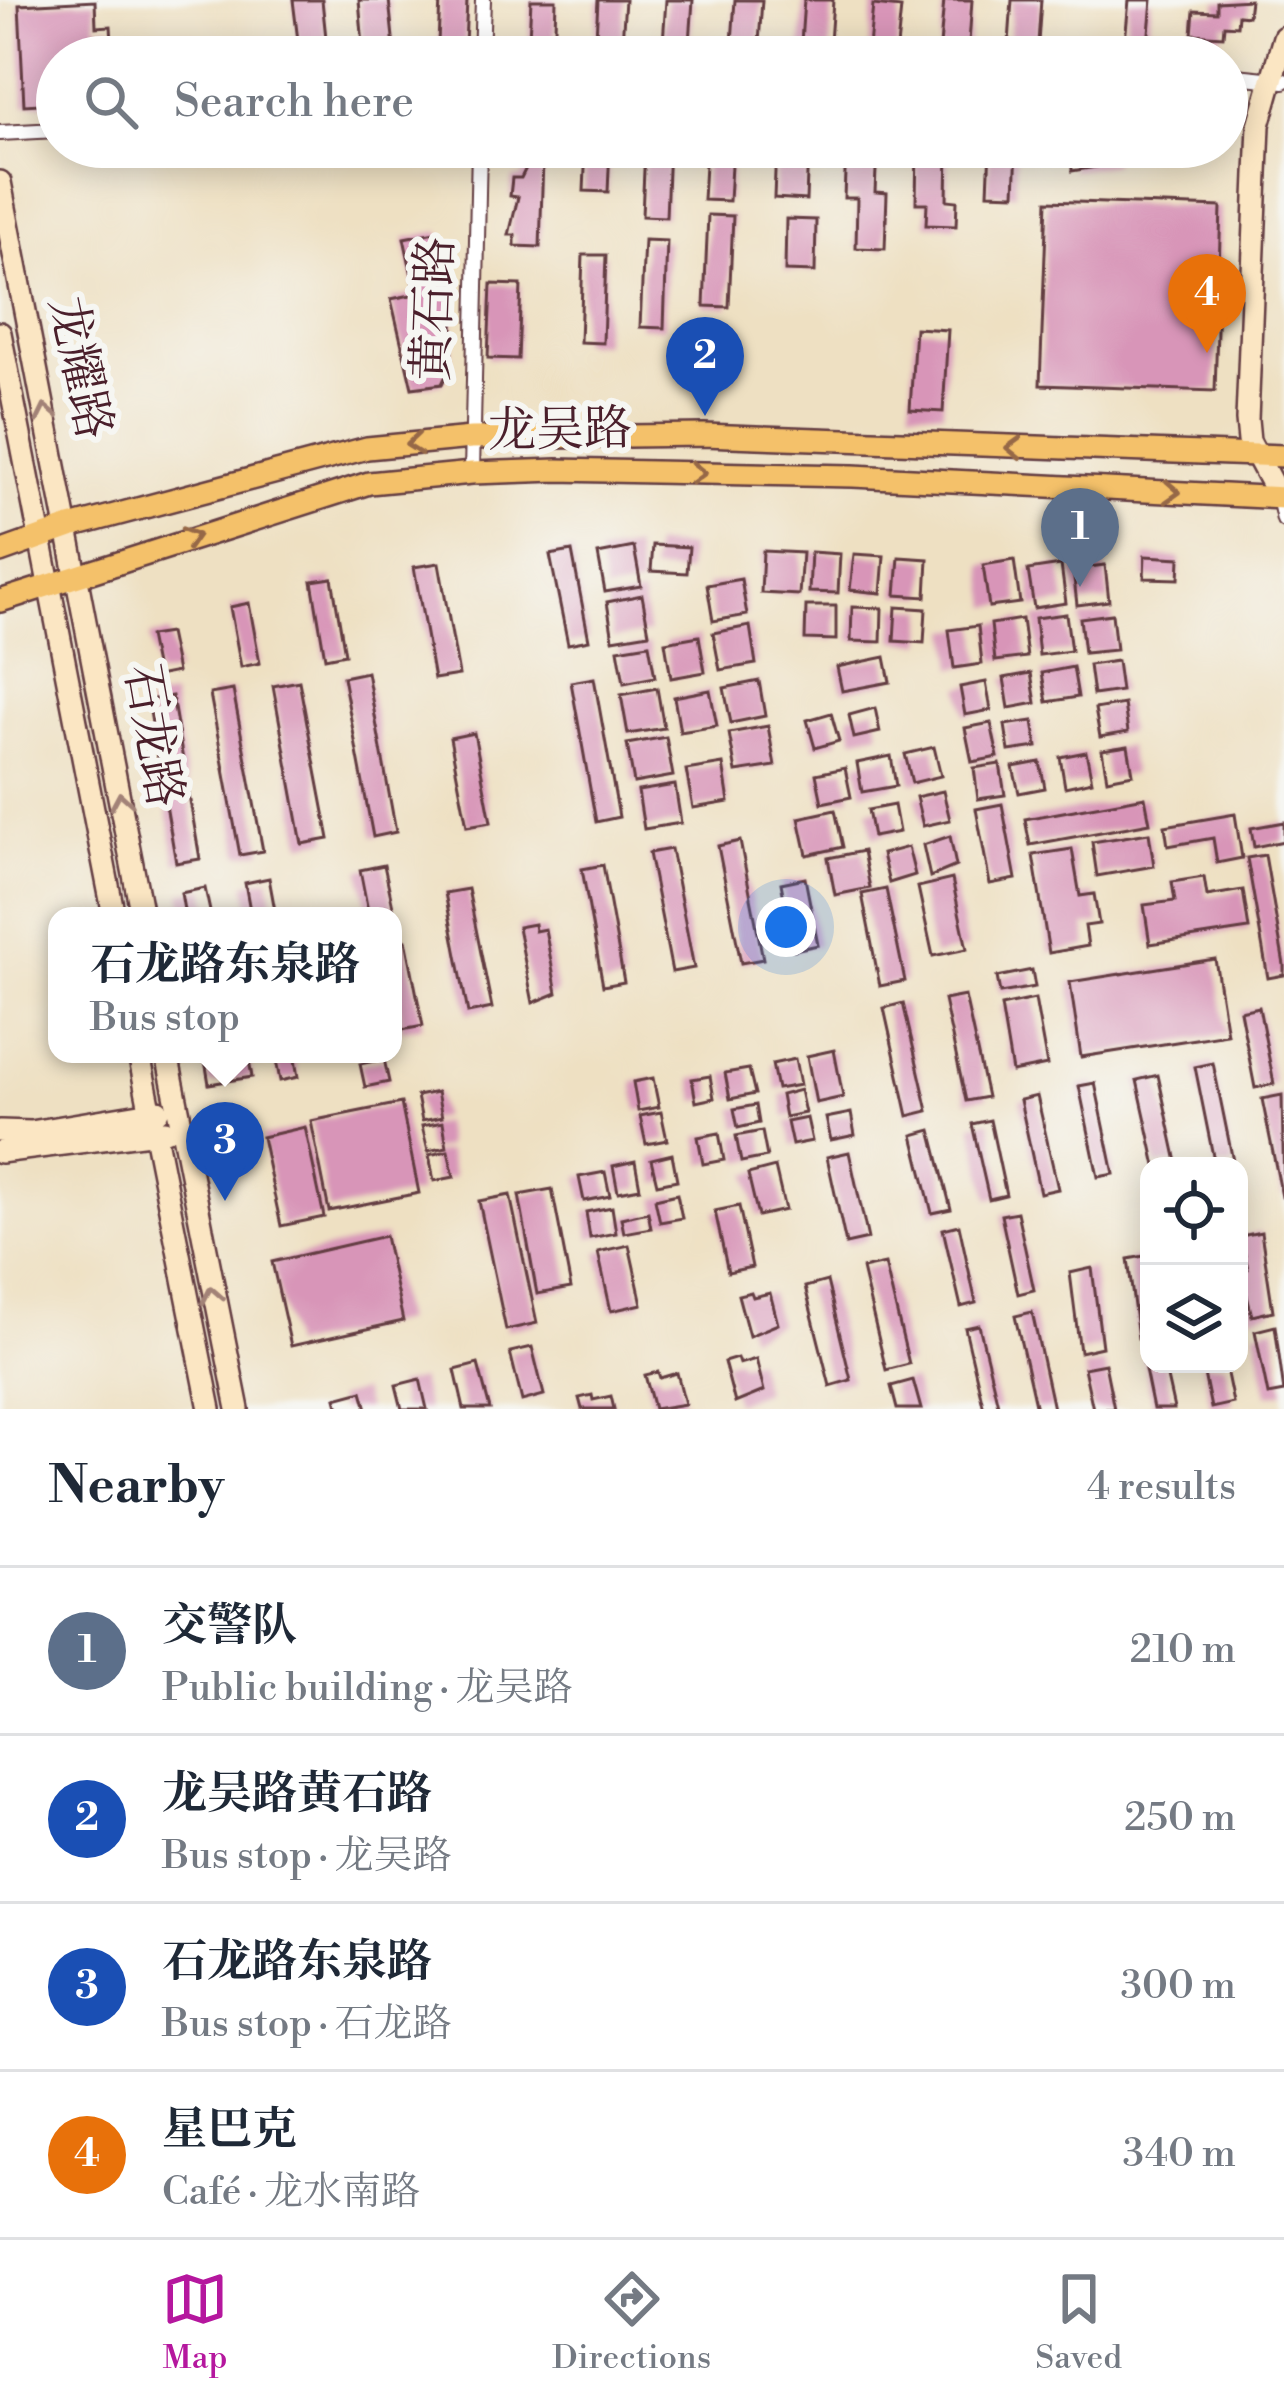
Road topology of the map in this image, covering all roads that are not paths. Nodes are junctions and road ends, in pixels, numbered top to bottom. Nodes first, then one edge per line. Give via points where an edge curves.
1 (483, 0) edge
2 (482, 36) edge
3 (1284, 37) edge
4 (1276, 79) edge
5 (36, 131) edge
6 (0, 133) edge
7 (477, 168) edge
8 (0, 182) edge
9 (0, 333) edge
10 (471, 438) junction
11 (1257, 455) junction
12 (1284, 457) edge
13 (472, 473) junction
14 (1282, 505) edge
15 (70, 527) junction
16 (41, 537) junction
17 (0, 552) edge
18 (79, 571) junction
19 (52, 583) junction
20 (0, 601) edge
21 (113, 907) edge
22 (140, 907) edge
23 (141, 1063) edge
24 (169, 1063) edge
25 (178, 1117) junction
26 (152, 1124) junction
27 (0, 1131) edge
28 (0, 1153) edge
29 (210, 1409) edge
30 (238, 1409) edge

1 - 2 street
3 - 4 main road
4 - 11 main road via 1259,125 1247,421
5 - 6 street
7 - 10 street, 黄石路
15 -> 8 main road, 龙耀路
9 - 16 main road, 龙耀路
11 -> 10 main road, 龙吴路 via 704,435
10 - 13 street, 黄石路
10 -> 15 main road, 龙吴路 via 368,448
11 - 12 main road, 龙吴路
11 - 14 main road
13 -> 14 main road, 龙吴路 via 853,476
18 -> 13 main road, 龙吴路 via 369,483
15 - 16 main road, 龙吴路
15 - 18 main road, 龙耀路
16 - 17 main road, 龙吴路
16 - 19 main road, 龙耀路
18 - 19 main road, 龙吴路
22 -> 18 main road, 石龙路
19 - 20 main road, 龙吴路
19 - 21 main road, 石龙路
23 - 26 main road
24 - 25 main road
25 - 26 main road
30 -> 25 main road
26 - 27 main road
26 - 28 main road
26 - 29 main road

